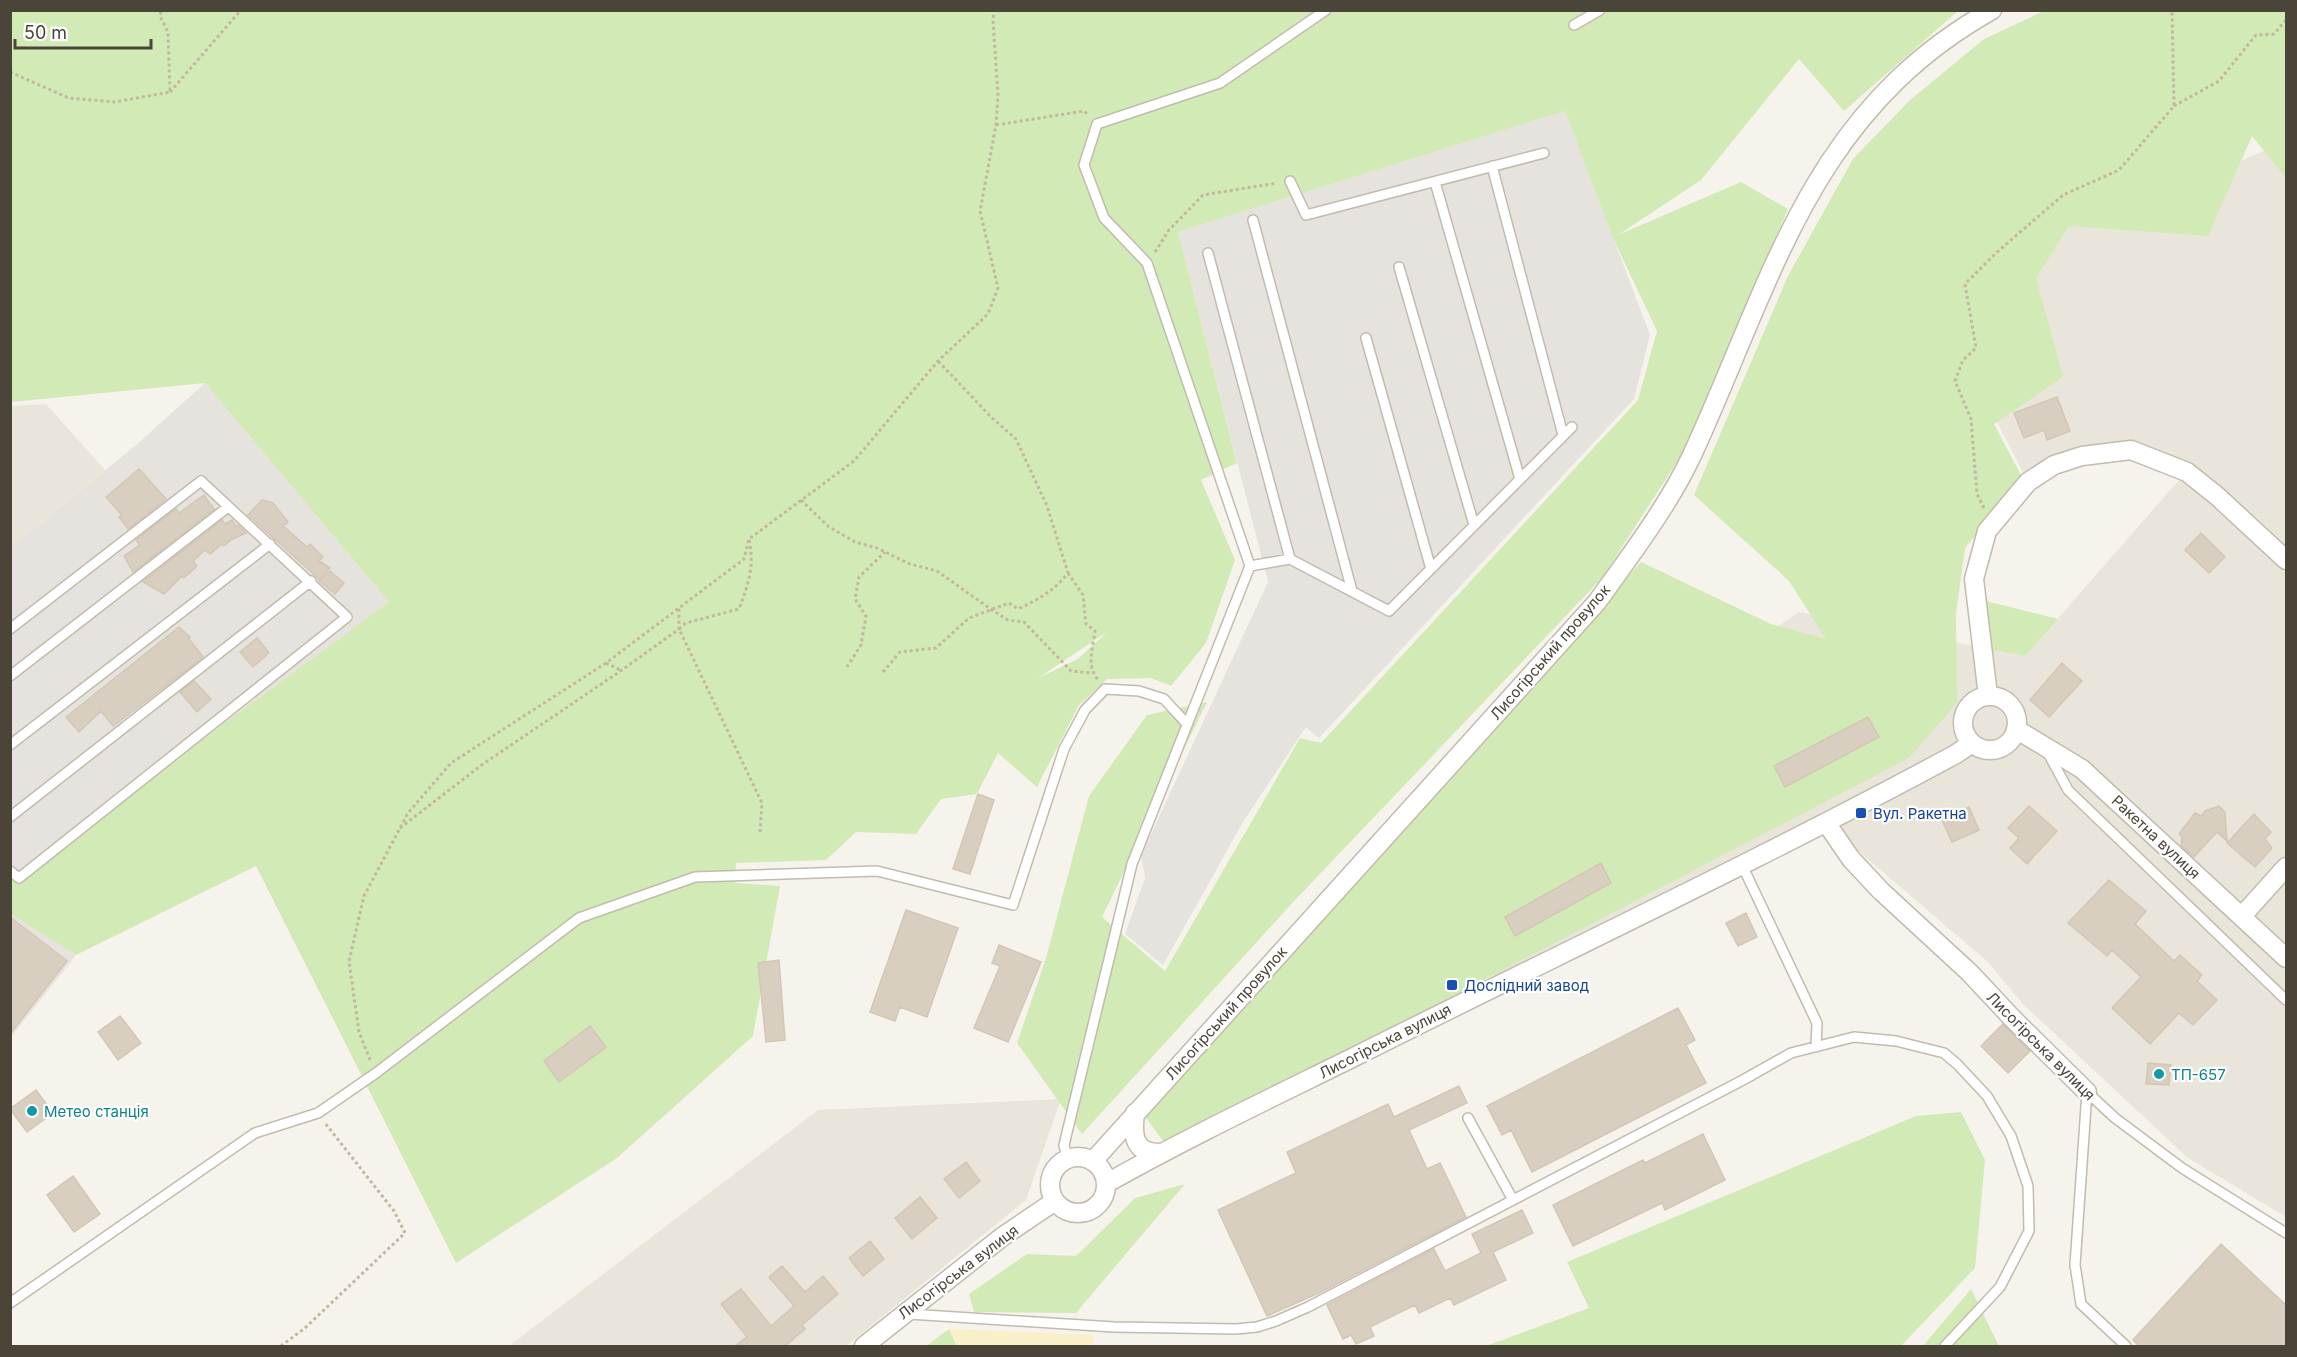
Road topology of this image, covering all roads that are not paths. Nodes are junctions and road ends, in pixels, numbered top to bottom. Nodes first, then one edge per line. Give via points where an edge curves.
1 (1326, 10) edge
2 (1600, 10) edge
3 (1992, 10) edge
4 (1574, 25) dead end
5 (1544, 153) dead end
6 (1492, 166) junction
7 (1290, 181) road end
8 (1435, 182) junction
9 (1253, 220) dead end
10 (1208, 253) dead end
11 (1400, 267) dead end
12 (1366, 338) dead end
13 (1572, 427) dead end
14 (1563, 435) junction
15 (1520, 479) junction
16 (228, 507) junction
17 (1474, 525) junction
18 (270, 544) junction
19 (1290, 559) junction
20 (2286, 560) edge
21 (1250, 566) junction
22 (1431, 569) junction
23 (311, 581) junction
24 (1352, 591) junction
25 (10, 629) edge
26 (10, 676) edge
27 (1988, 696) junction
28 (1187, 724) junction
29 (2016, 729) junction
30 (1972, 743) junction
31 (2044, 744) junction
32 (10, 745) edge
33 (10, 817) edge
34 (1827, 824) junction
35 (1742, 865) junction
36 (2286, 867) edge
37 (10, 872) edge
38 (2242, 916) junction
39 (2286, 958) edge
40 (2286, 1000) edge
41 (1816, 1047) junction
42 (2087, 1092) junction
43 (1135, 1113) junction
44 (1468, 1118) dead end
45 (1161, 1153) junction
46 (1067, 1159) junction
47 (1093, 1161) junction
48 (1107, 1183) junction
49 (1514, 1200) junction
50 (1055, 1201) junction
51 (2286, 1233) edge
52 (10, 1303) edge
53 (903, 1313) junction
54 (864, 1347) edge
55 (1945, 1347) edge
56 (2126, 1347) edge

1 - 21 lane via 1220,83 1097,124 1084,165 1104,218 1147,263
2 - 4 lane
3 - 43 street, Лисогірський провулок via 1937,46 1873,105 1845,138 1779,253 1692,455 1648,530 1597,602
5 - 6 lane
6 - 8 lane
6 - 14 lane
7 - 8 lane via 1306,215
8 - 15 lane
9 - 24 lane
10 - 19 lane
11 - 17 lane
12 - 22 lane
13 - 14 lane
14 - 15 lane
15 - 17 lane
16 - 18 lane
16 - 25 lane via 201,481
16 - 26 lane
17 - 22 lane
18 - 23 lane
18 - 32 lane
19 - 21 lane
19 - 24 lane
20 - 27 street via 2187,472 2131,450 2082,456 2054,465 2028,482 1987,531 1974,579
21 - 28 lane
22 - 24 lane via 1389,611
23 - 33 lane
23 - 37 lane via 347,617 19,878
27 - 29 street via 1996,696 2010,705 2015,712
27 - 30 street via 1974,701 1965,711 1964,732
28 - 46 lane via 1132,864 1064,1145
28 - 52 lane via 1164,699 1139,691 1105,689 1085,710 1064,748 1013,905 877,871 695,877 579,918 318,1113 255,1132
29 - 30 street via 2008,742 1994,749 1986,750
29 - 31 street, Ракетна вулиця
30 - 34 street, Лисогірська вулиця
31 - 38 street, Ракетна вулиця via 2082,769
31 - 40 lane via 2068,790
34 - 35 street, Лисогірська вулиця
34 - 42 street, Лисогірська вулиця via 1851,859 1881,891
35 - 41 lane via 1817,1023
35 - 45 street, Лисогірська вулиця
36 - 38 street
38 - 39 street, Ракетна вулиця
41 - 49 lane via 1791,1053
41 - 55 lane via 1854,1037 1896,1041 1944,1053 1987,1096 2011,1137 2028,1186 2030,1231 2000,1287
42 - 51 lane, Лисогірська вулиця via 2182,1168
42 - 56 lane via 2074,1265 2081,1304
43 - 45 street via 1132,1130 1138,1145 1149,1154
43 - 47 street, Лисогірський провулок
44 - 49 lane
45 - 48 street, Лисогірська вулиця
46 - 47 street
46 - 50 street via 1050,1180
47 - 48 street via 1103,1170
48 - 50 street via 1105,1197 1096,1208 1084,1213 1062,1209
49 - 53 lane via 1308,1307 1257,1327 1114,1327
50 - 53 street, Лисогірська вулиця
53 - 54 street, Лисогірська вулиця

